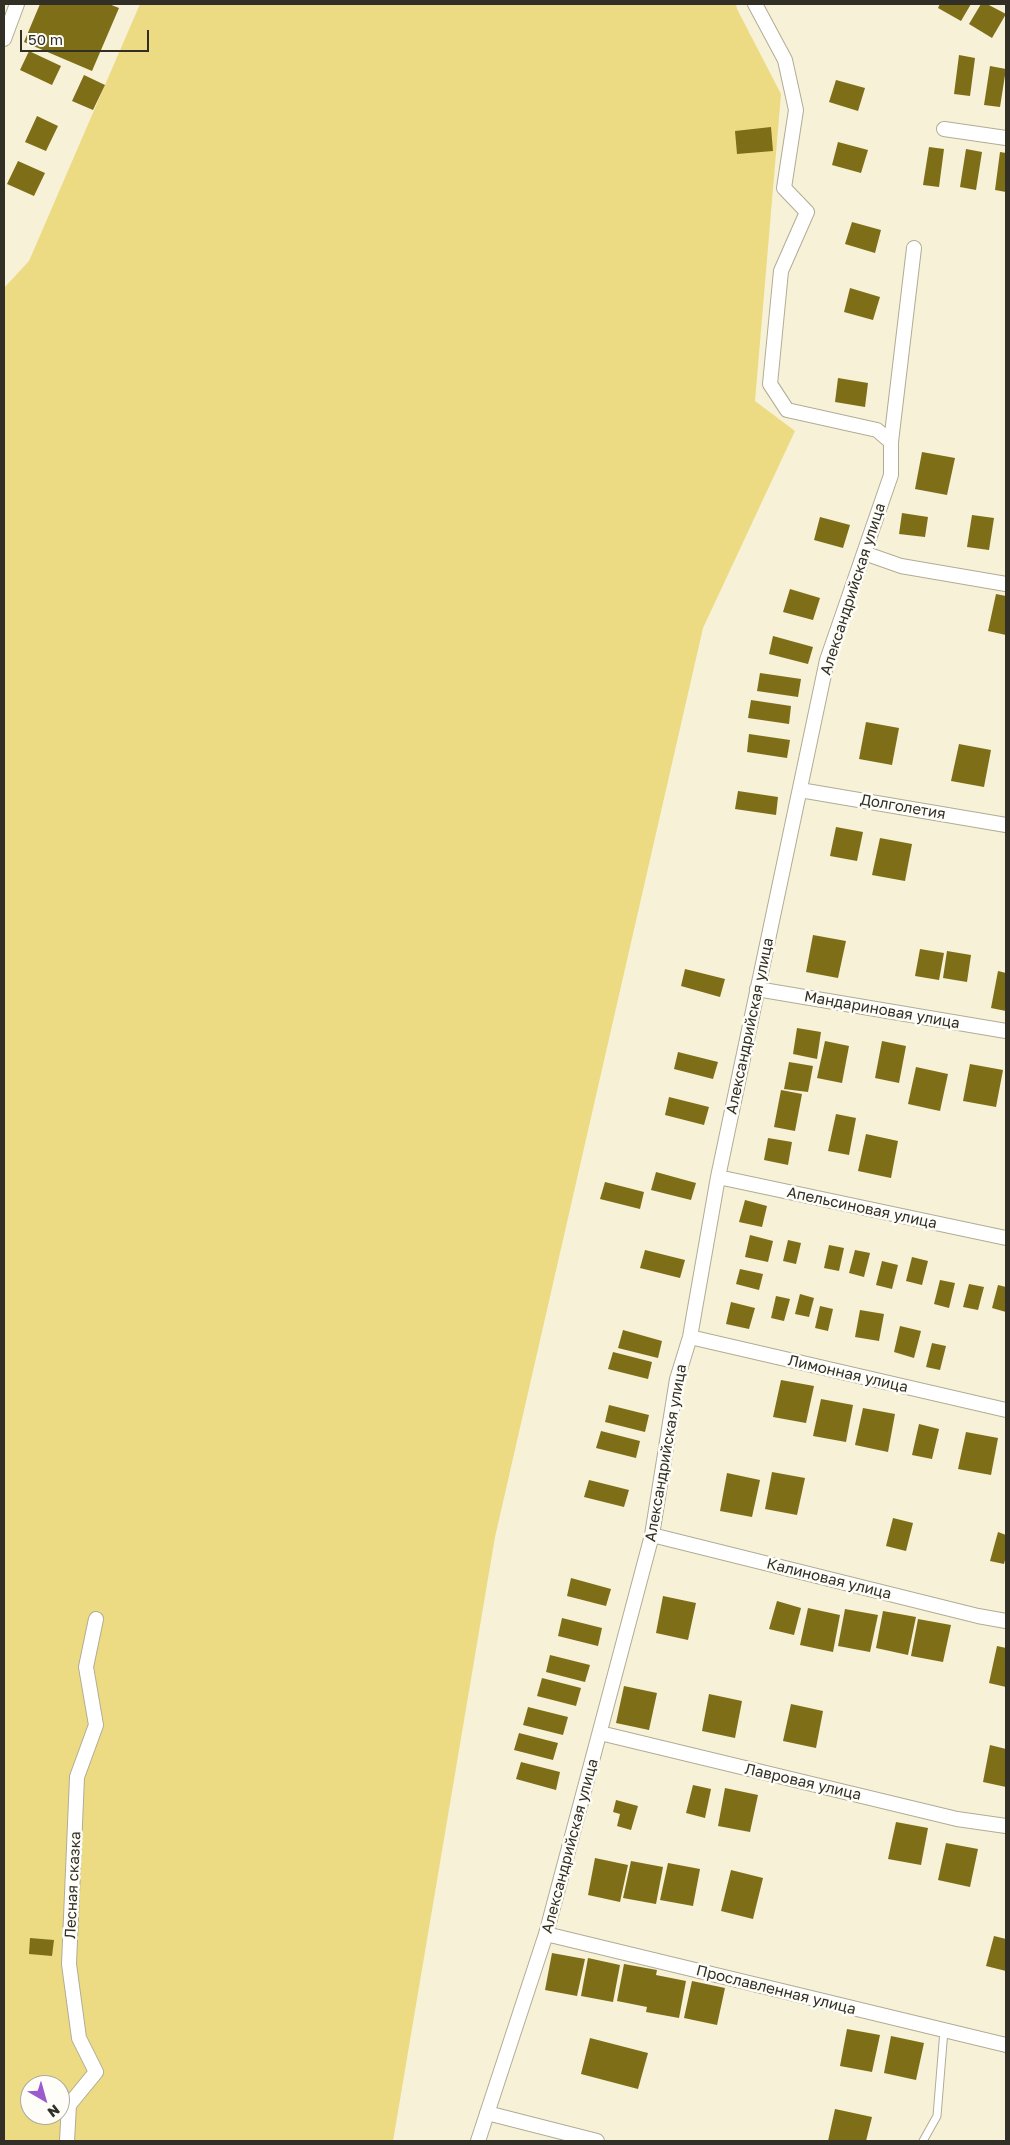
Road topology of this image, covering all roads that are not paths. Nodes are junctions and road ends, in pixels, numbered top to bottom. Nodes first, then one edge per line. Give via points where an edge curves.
1 (18, 4) edge
2 (755, 4) edge
3 (4, 39) edge
4 (944, 129) dead end
5 (1006, 138) edge
6 (914, 248) dead end
7 (891, 442) junction
8 (864, 553) junction
9 (1006, 584) edge
10 (800, 790) junction
11 (1006, 825) edge
12 (757, 989) junction
13 (1006, 1031) edge
14 (718, 1177) junction
15 (1006, 1238) edge
16 (690, 1337) junction
17 (1006, 1410) edge
18 (652, 1535) junction
19 (96, 1619) dead end
20 (1006, 1621) edge
21 (600, 1733) junction
22 (1006, 1826) edge
23 (546, 1934) junction
24 (944, 2030) junction
25 (1006, 2045) edge
26 (487, 2113) junction
27 (66, 2141) edge
28 (478, 2141) edge
29 (598, 2141) edge
30 (923, 2141) edge

1 - 3 street
2 - 7 street via 784,60 796,110 784,188 807,212 781,271 770,384 787,410 878,430
4 - 5 street
6 - 7 street, Александрийская улица
7 - 8 street, Александрийская улица via 891,475
8 - 9 street via 901,566
8 - 10 street, Александрийская улица via 827,660
10 - 11 street, Долголетия
10 - 12 street, Александрийская улица
12 - 13 street, Мандариновая улица
12 - 14 street, Александрийская улица
14 - 15 street, Апельсиновая улица
14 - 16 street, Александрийская улица
16 - 17 street, Лимонная улица
16 - 18 street, Александрийская улица via 677,1379
18 - 20 street, Калиновая улица
18 - 21 street, Александрийская улица
19 - 27 street, Лесная сказка via 86,1667 96,1726 77,1777 69,1964 79,2038 96,2072 69,2105
21 - 22 street, Лавровая улица via 956,1819
21 - 23 street, Александрийская улица
23 - 24 street, Прославленная улица
23 - 26 street, Александрийская улица
24 - 25 street, Прославленная улица
24 - 30 lane via 937,2116
26 - 28 street, Александрийская улица
26 - 29 street

